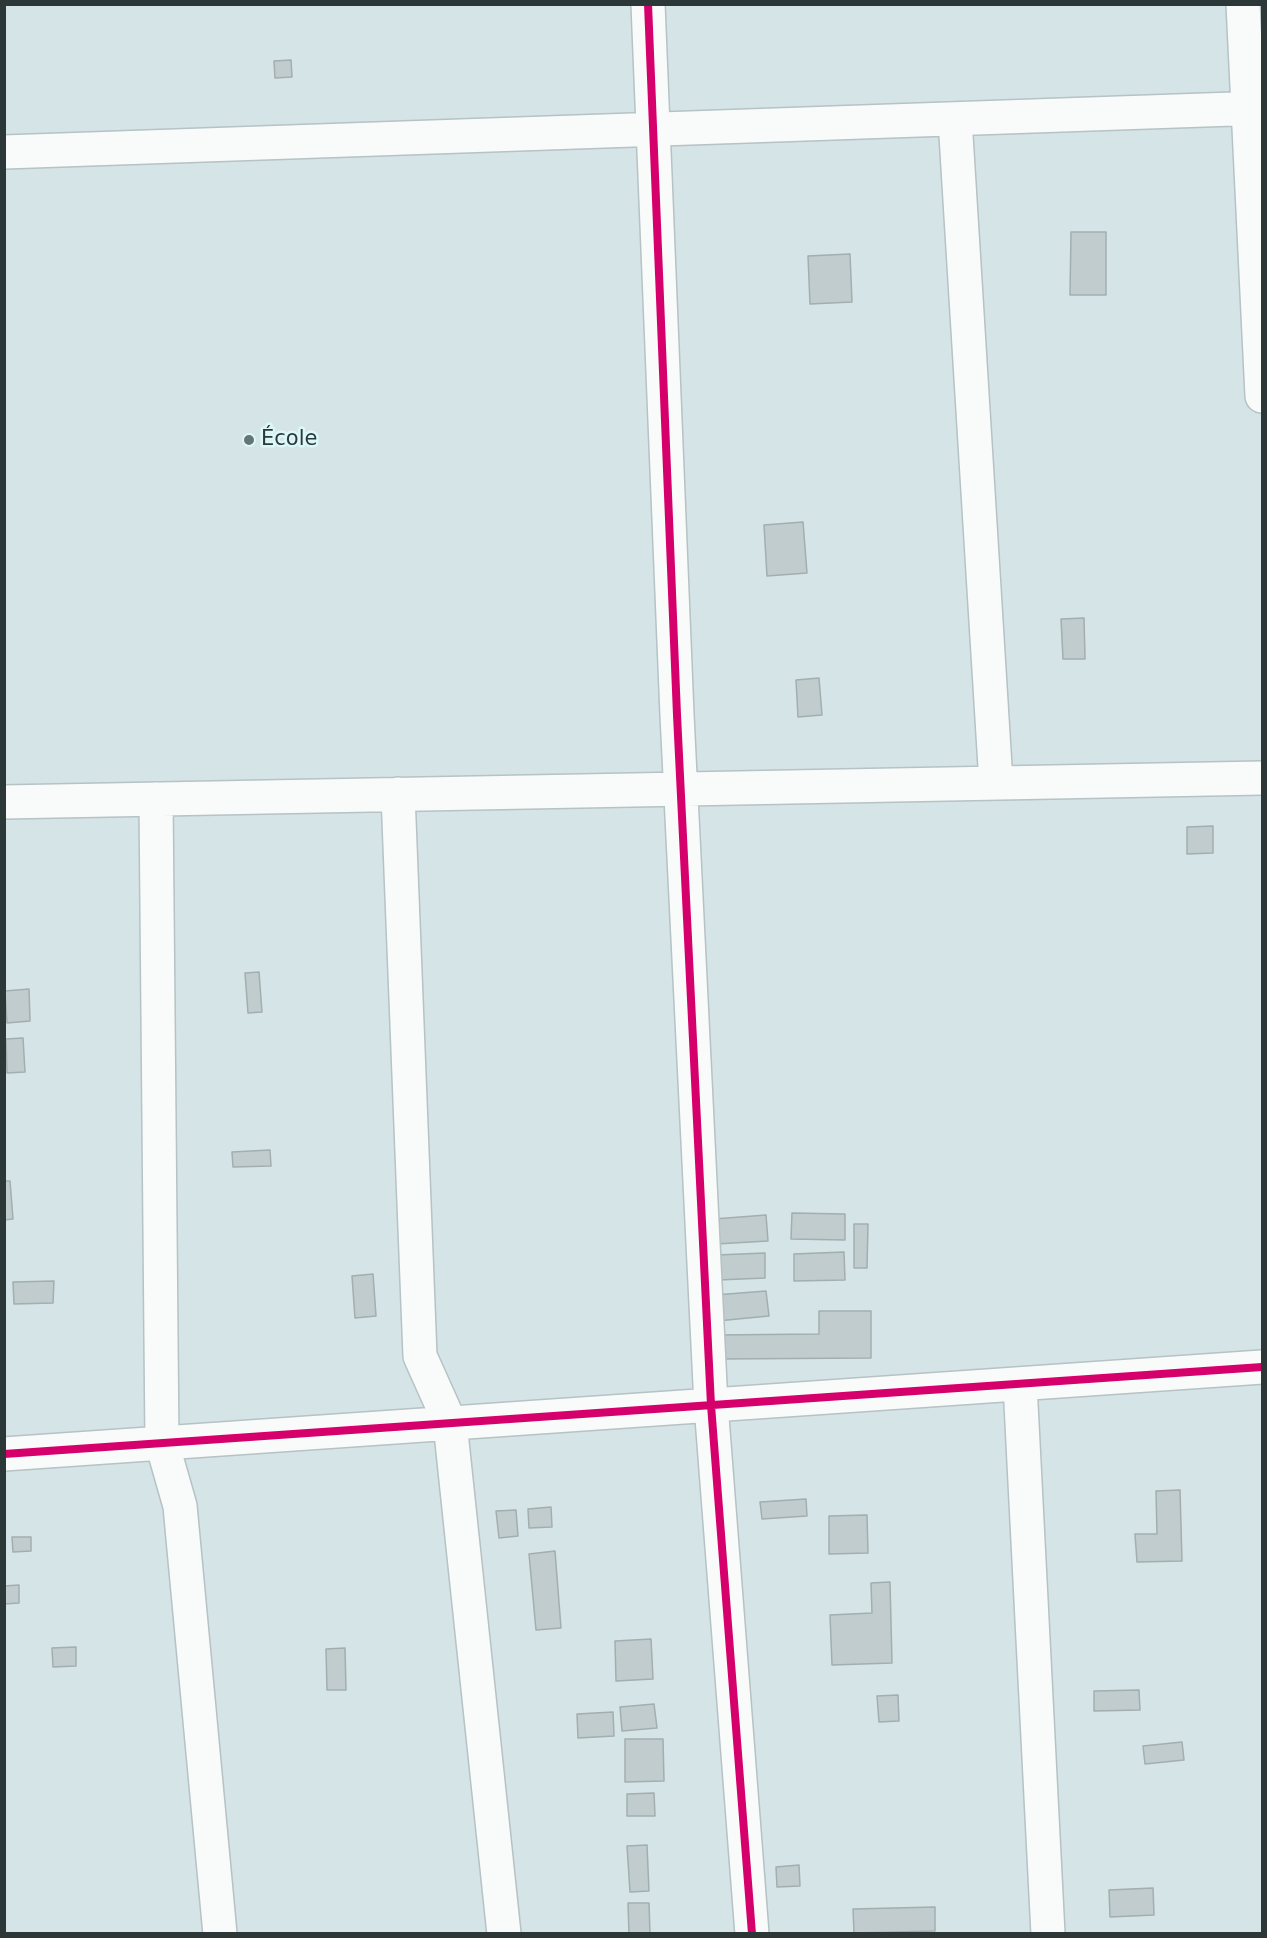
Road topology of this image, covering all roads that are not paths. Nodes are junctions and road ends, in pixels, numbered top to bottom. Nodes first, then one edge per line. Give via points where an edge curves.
1 (648, 4) edge
2 (1244, 4) edge
3 (1256, 108) edge
4 (956, 119) junction
5 (653, 129) junction
6 (4, 152) edge
7 (1263, 396) edge
8 (1263, 778) edge
9 (996, 783) junction
10 (681, 789) junction
11 (398, 794) junction
12 (156, 799) junction
13 (4, 802) edge
14 (1263, 1367) edge
15 (1020, 1384) junction
16 (711, 1405) junction
17 (450, 1423) junction
18 (162, 1443) junction
19 (4, 1454) edge
20 (220, 1934) edge
21 (504, 1934) edge
22 (752, 1934) edge
23 (1048, 1934) edge

1 - 5 street
2 - 3 street
3 - 4 street
3 - 7 street
4 - 5 street
4 - 9 street
5 - 6 street
5 - 10 street
8 - 9 street
9 - 10 street
10 - 11 street
10 - 16 street
11 - 12 street
11 - 17 street via 420,1356
12 - 13 street
12 - 18 street
14 - 15 street
15 - 16 street
15 - 23 street
16 - 17 street
16 - 22 street
17 - 18 street
17 - 21 street
18 - 19 street
18 - 20 street via 180,1506

